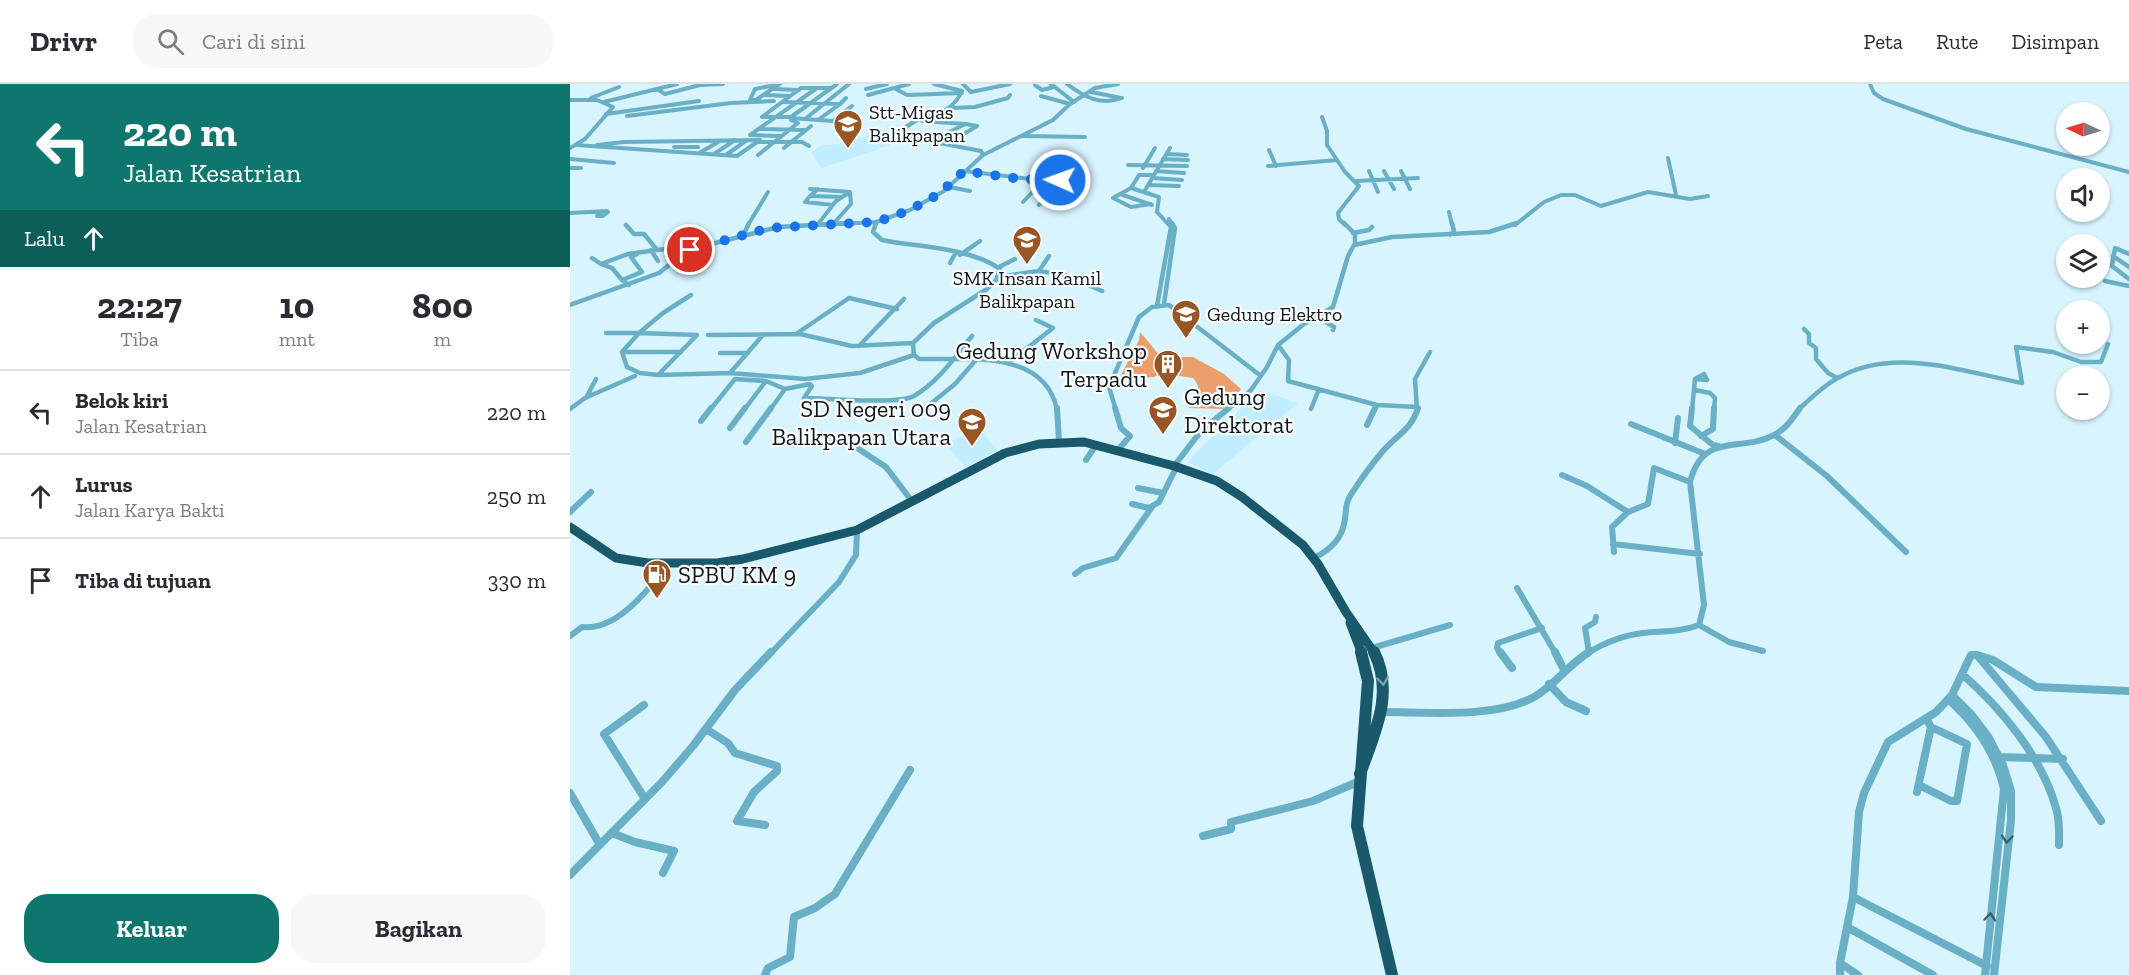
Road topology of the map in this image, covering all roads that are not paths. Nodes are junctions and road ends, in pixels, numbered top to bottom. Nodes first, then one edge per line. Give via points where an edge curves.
1 (677, 84) edge
2 (723, 84) edge
3 (778, 84) edge
4 (837, 84) edge
5 (849, 84) edge
6 (887, 84) edge
7 (909, 84) edge
8 (934, 84) edge
9 (963, 84) edge
10 (981, 84) edge
11 (1010, 84) edge
12 (1067, 84) edge
13 (1089, 84) edge
14 (1118, 84) edge
15 (1870, 84) edge
16 (999, 85) edge
17 (1035, 85) edge
18 (1052, 85) edge
19 (619, 87) dead end
20 (817, 88) junction
21 (831, 88) junction
22 (894, 88) junction
23 (1095, 88) junction
24 (657, 89) junction
25 (773, 89) junction
26 (866, 89) dead end
27 (986, 89) junction
28 (799, 90) junction
29 (880, 92) junction
30 (1090, 92) junction
31 (962, 93) junction
32 (765, 95) junction
33 (868, 95) dead end
34 (888, 95) dead end
35 (1010, 95) dead end
36 (790, 96) junction
37 (1041, 96) dead end
38 (1083, 97) junction
39 (846, 98) dead end
40 (588, 99) junction
41 (756, 100) junction
42 (570, 101) edge
43 (699, 101) dead end
44 (774, 101) junction
45 (604, 102) junction
46 (782, 102) junction
47 (796, 102) junction
48 (812, 103) junction
49 (827, 103) junction
50 (1072, 103) junction
51 (840, 104) junction
52 (852, 106) dead end
53 (651, 108) junction
54 (951, 108) junction
55 (651, 113) junction
56 (605, 114) junction
57 (627, 116) dead end
58 (775, 117) junction
59 (1322, 117) dead end
60 (789, 118) junction
61 (805, 118) junction
62 (818, 120) junction
63 (921, 121) junction
64 (965, 124) junction
65 (812, 126) dead end
66 (759, 129) junction
67 (775, 129) junction
68 (790, 130) junction
69 (806, 130) junction
70 (962, 135) dead end
71 (766, 136) junction
72 (781, 136) junction
73 (1023, 136) junction
74 (1085, 137) dead end
75 (708, 140) junction
76 (721, 140) junction
77 (735, 140) junction
78 (748, 140) junction
79 (670, 141) junction
80 (931, 141) junction
81 (759, 142) junction
82 (775, 142) junction
83 (791, 142) junction
84 (597, 145) junction
85 (573, 146) edge
86 (809, 146) dead end
87 (698, 147) junction
88 (660, 148) junction
89 (784, 148) dead end
90 (1155, 148) dead end
91 (1170, 148) dead end
92 (1269, 150) dead end
93 (689, 152) junction
94 (700, 153) junction
95 (713, 154) junction
96 (1167, 154) junction
97 (726, 155) junction
98 (758, 155) dead end
99 (983, 155) junction
100 (1187, 155) dead end
101 (1668, 158) dead end
102 (570, 159) edge
103 (577, 159) junction
104 (1163, 159) junction
105 (1188, 160) dead end
106 (1337, 160) junction
107 (614, 163) dead end
108 (1128, 165) dead end
109 (1145, 165) junction
110 (1160, 166) junction
111 (1187, 166) dead end
112 (1268, 166) dead end
113 (1276, 166) junction
114 (1057, 167) dead end
115 (571, 168) edge
116 (580, 168) dead end
117 (1047, 169) dead end
118 (1070, 170) dead end
119 (964, 171) junction
120 (1370, 171) dead end
121 (1384, 171) dead end
122 (1401, 171) dead end
123 (2129, 172) edge
124 (1184, 173) dead end
125 (1138, 175) junction
126 (1154, 175) junction
127 (1039, 178) junction
128 (1046, 178) junction
129 (1389, 178) junction
130 (1404, 178) junction
131 (1418, 178) dead end
132 (1030, 179) junction
133 (1060, 180) junction
134 (1182, 180) dead end
135 (1374, 180) junction
136 (1356, 181) junction
137 (1075, 182) dead end
138 (1040, 184) junction
139 (1149, 185) junction
140 (1055, 186) junction
141 (1179, 186) dead end
142 (949, 188) junction
143 (1131, 188) junction
144 (810, 189) dead end
145 (818, 189) junction
146 (1394, 189) dead end
147 (1410, 189) dead end
148 (970, 191) dead end
149 (768, 192) dead end
150 (850, 192) junction
151 (1144, 192) junction
152 (1378, 192) dead end
153 (1120, 194) junction
154 (1676, 195) junction
155 (810, 196) junction
156 (1708, 196) dead end
157 (842, 197) junction
158 (1023, 202) dead end
159 (1151, 204) junction
160 (1039, 205) dead end
161 (833, 206) junction
162 (1054, 206) dead end
163 (1159, 207) junction
164 (601, 212) dead end
165 (1449, 212) dead end
166 (570, 213) edge
167 (877, 222) junction
168 (834, 223) junction
169 (818, 224) junction
170 (626, 225) dead end
171 (1372, 227) dead end
172 (1353, 232) junction
173 (744, 234) junction
174 (1449, 236) junction
175 (980, 241) dead end
176 (1355, 244) junction
177 (708, 245) junction
178 (654, 250) junction
179 (640, 253) junction
180 (2129, 254) edge
181 (957, 255) junction
182 (1049, 256) dead end
183 (2113, 256) junction
184 (592, 258) dead end
185 (1016, 259) dead end
186 (658, 261) dead end
187 (950, 263) dead end
188 (601, 264) junction
189 (999, 267) junction
190 (2129, 267) edge
191 (1039, 272) junction
192 (998, 277) junction
193 (2129, 279) edge
194 (622, 280) junction
195 (2110, 282) edge
196 (629, 285) junction
197 (2129, 286) edge
198 (1102, 291) dead end
199 (691, 295) dead end
200 (904, 300) dead end
201 (570, 305) edge
202 (1161, 305) junction
203 (897, 309) junction
204 (1318, 317) junction
205 (1036, 320) dead end
206 (1804, 329) dead end
207 (1333, 330) dead end
208 (606, 333) dead end
209 (639, 333) junction
210 (796, 334) junction
211 (708, 335) dead end
212 (763, 335) junction
213 (972, 336) dead end
214 (913, 343) junction
215 (1278, 345) junction
216 (859, 346) junction
217 (622, 352) junction
218 (682, 352) junction
219 (1430, 352) dead end
220 (720, 353) dead end
221 (748, 353) junction
222 (2056, 354) edge
223 (2056, 354) edge
224 (2104, 354) edge
225 (914, 355) junction
226 (954, 360) junction
227 (976, 360) junction
228 (1008, 363) junction
229 (730, 373) junction
230 (658, 375) junction
231 (635, 376) dead end
232 (1261, 376) junction
233 (1837, 378) junction
234 (596, 379) dead end
235 (1695, 379) dead end
236 (766, 381) junction
237 (785, 389) junction
238 (1319, 389) junction
239 (1695, 390) junction
240 (585, 398) junction
241 (1377, 405) junction
242 (1418, 407) junction
243 (570, 409) edge
244 (1311, 409) dead end
245 (922, 411) dead end
246 (1678, 418) dead end
247 (701, 421) dead end
248 (1630, 424) dead end
249 (1367, 425) dead end
250 (730, 428) dead end
251 (1775, 435) junction
252 (1701, 436) junction
253 (1059, 441) junction
254 (746, 442) dead end
255 (1675, 443) junction
256 (851, 444) dead end
257 (1096, 445) junction
258 (1719, 446) junction
259 (1118, 450) junction
260 (1705, 453) junction
261 (1086, 460) dead end
262 (1176, 466) junction
263 (1562, 476) dead end
264 (1690, 482) junction
265 (1138, 488) dead end
266 (591, 492) dead end
267 (1163, 493) junction
268 (911, 500) junction
269 (1132, 504) dead end
270 (1152, 507) junction
271 (570, 512) edge
272 (1628, 512) junction
273 (570, 527) edge
274 (856, 530) junction
275 (1613, 544) junction
276 (1614, 552) dead end
277 (1906, 552) dead end
278 (1700, 555) junction
279 (1314, 558) junction
280 (670, 563) junction
281 (1075, 574) dead end
282 (1517, 588) dead end
283 (1346, 612) junction
284 (1596, 617) dead end
285 (1450, 625) dead end
286 (1699, 625) junction
287 (1542, 628) junction
288 (570, 636) edge
289 (1372, 648) junction
290 (1763, 651) dead end
291 (1589, 652) junction
292 (1977, 655) junction
293 (1512, 668) dead end
294 (1564, 670) junction
295 (1962, 674) junction
296 (1549, 684) junction
297 (2129, 691) edge
298 (1950, 697) junction
299 (644, 705) dead end
300 (1586, 711) dead end
301 (1382, 712) junction
302 (1926, 718) junction
303 (1931, 727) junction
304 (706, 729) junction
305 (1994, 757) junction
306 (2031, 757) junction
307 (2063, 759) junction
308 (910, 770) dead end
309 (1360, 777) junction
310 (570, 793) edge
311 (645, 799) junction
312 (2101, 821) dead end
313 (765, 825) dead end
314 (612, 832) junction
315 (1203, 836) dead end
316 (600, 845) junction
317 (2059, 845) dead end
318 (663, 873) dead end
319 (570, 875) edge
320 (1853, 897) junction
321 (1847, 927) junction
322 (1840, 963) junction
323 (1991, 969) edge
324 (765, 975) edge
325 (1392, 975) edge
326 (1840, 975) edge
327 (1858, 975) edge
328 (1933, 975) edge
329 (1985, 975) edge

1 - 24 street
2 - 24 street via 663,94
3 - 25 street
3 - 41 street via 755,89 750,100
4 - 21 street
5 - 49 street
6 - 26 street
7 - 22 street
8 - 31 street via 957,88
9 - 27 street via 971,92
10 - 27 street
11 - 16 street
12 - 38 street
13 - 23 street
14 - 23 street
15 - 123 street via 1883,99 1966,129
16 - 27 street
17 - 18 street via 1042,90
18 - 50 street
19 - 40 street
20 - 21 street
20 - 28 street
20 - 47 street
21 - 48 street
22 - 29 street
22 - 31 street via 907,95
23 - 30 street
24 - 45 street
25 - 28 street
25 - 32 street
28 - 36 street
29 - 33 street
29 - 34 street
30 - 38 street
30 - 38 street via 1122,98 1113,103
31 - 54 street
32 - 36 street
32 - 41 street
35 - 54 street via 978,107
36 - 46 street
37 - 50 street
38 - 50 street
39 - 51 street
40 - 42 street
40 - 45 street
41 - 44 street
43 - 53 street
44 - 46 street
44 - 55 street
45 - 56 street via 613,107
46 - 47 street
46 - 58 street via 762,116
47 - 48 street
47 - 58 street
48 - 49 street
48 - 60 street
49 - 51 street
49 - 61 street
50 - 73 street
51 - 62 street
52 - 62 street via 833,120
53 - 55 street
53 - 56 street
54 - 63 street
55 - 57 street
56 - 85 street via 585,139
58 - 60 street
58 - 66 street
59 - 106 street via 1327,145
60 - 61 street
60 - 67 street
60 - 68 street via 798,123
61 - 62 street
63 - 64 street
63 - 80 street via 901,132
64 - 70 street via 977,126
64 - 80 street
65 - 69 street
66 - 67 street
66 - 71 street via 750,135
67 - 68 street
67 - 71 street
68 - 69 street
68 - 72 street
69 - 83 street
71 - 72 street
72 - 82 street
73 - 74 street
73 - 99 street
75 - 76 street
75 - 79 street
75 - 87 street
76 - 77 street
76 - 94 street
77 - 78 street
77 - 95 street
78 - 81 street
78 - 97 street
79 - 84 street
79 - 88 street
80 - 99 street via 970,148
81 - 82 street
81 - 97 street via 739,156
82 - 83 street
82 - 98 street
83 - 86 street
83 - 89 street
84 - 85 street
84 - 88 street
87 - 88 street
87 - 93 street
88 - 93 street
90 - 109 street
91 - 96 street
92 - 113 street
93 - 94 street
94 - 95 street
95 - 97 street
96 - 100 street
96 - 104 street
99 - 119 street
101 - 154 street
102 - 103 street
103 - 107 street
103 - 115 street
104 - 105 street
104 - 110 street
106 - 113 street
106 - 136 street
108 - 109 street
109 - 110 street
109 - 125 street
110 - 111 street
110 - 126 street
112 - 113 street
114 - 128 street
115 - 116 street
117 - 127 street
118 - 133 street
119 - 132 street
119 - 142 street
120 - 135 street
121 - 129 street
122 - 130 street
124 - 126 street
125 - 126 street
125 - 143 street
126 - 134 street
126 - 139 street
127 - 128 street
127 - 132 street
128 - 133 street
129 - 130 street
129 - 135 street
129 - 146 street
130 - 131 street
130 - 147 street
132 - 138 street via 1030,183
133 - 137 street
135 - 136 street
135 - 152 street
136 - 172 street via 1359,189 1338,213
138 - 140 street
138 - 158 street
139 - 141 street
139 - 151 street
140 - 160 street
140 - 162 street via 1070,188
142 - 148 street
142 - 167 street via 910,210
143 - 151 street
143 - 153 street
144 - 145 street
145 - 150 street
145 - 155 street
149 - 173 street via 759,201
150 - 157 street
150 - 168 street via 852,203
151 - 163 street via 1159,196
153 - 159 street
153 - 159 street via 1113,198 1121,204
154 - 156 street via 1701,199
154 - 174 street via 1636,193 1601,206 1566,194 1538,205 1512,227
155 - 157 street
155 - 161 street via 805,202
157 - 161 street
159 - 163 street
161 - 169 street
163 - 202 street via 1175,226
164 - 166 street
165 - 174 street via 1454,231
167 - 168 street
167 - 181 street via 873,229 879,238
168 - 169 street
169 - 173 street
170 - 178 street via 634,234 644,234
171 - 172 street
172 - 176 street
173 - 177 street
174 - 176 street via 1401,237
175 - 181 street
176 - 204 street via 1345,264 1335,304
177 - 178 street
177 - 196 street via 682,253 662,272
178 - 179 street
178 - 186 street
179 - 188 street via 626,253
179 - 194 street via 631,257 641,273
180 - 183 street via 2115,248
181 - 187 street
181 - 189 street
182 - 191 street
183 - 190 street
183 - 193 street via 2112,266
184 - 188 street
185 - 189 street
188 - 194 street via 612,268
189 - 192 street
191 - 192 street
191 - 198 street via 1065,275
192 - 214 street via 974,299 933,321
194 - 196 street
195 - 197 street
196 - 201 street
199 - 209 street
200 - 203 street
202 - 232 street via 1168,305
202 - 259 street via 1141,315 1108,387 1121,428 1130,436
203 - 210 street via 849,298
203 - 216 street
204 - 207 street
204 - 215 street
205 - 228 street via 1053,328
206 - 233 street via 1809,334 1809,343 1817,350 1816,359
208 - 209 street
209 - 217 street
209 - 218 street via 697,335
210 - 212 street
210 - 216 street
211 - 212 street
212 - 221 street
213 - 226 street
214 - 216 street
214 - 225 street
215 - 232 street
215 - 238 street via 1289,360 1288,381
217 - 218 street
217 - 230 street via 632,371
218 - 230 street
219 - 242 street via 1415,379
220 - 221 street
221 - 229 street
222 - 233 street via 2016,347 2022,383 1905,362
223 - 224 street via 2088,363 2101,362
225 - 226 street via 920,359
225 - 229 street via 840,377 805,379
226 - 227 street
226 - 237 street via 913,397 804,398 810,384
227 - 228 street
227 - 245 street via 955,384
228 - 253 street via 1036,375 1050,388 1056,405
229 - 230 street
231 - 240 street
232 - 262 street via 1244,398 1196,436
233 - 251 street
234 - 240 street
235 - 239 street
236 - 237 street
236 - 247 street via 735,379
236 - 250 street
237 - 254 street
238 - 241 street
238 - 244 street
239 - 252 street via 1690,426
239 - 252 street via 1715,398 1713,429
240 - 243 street
241 - 242 street
241 - 249 street
242 - 279 street via 1413,423 1383,451 1350,495 1344,525 1332,547
246 - 255 street
248 - 255 street
251 - 258 street
251 - 277 street via 1827,476
252 - 258 street
253 - 257 highway
253 - 268 highway via 1005,453
255 - 260 street
256 - 268 street via 893,472
257 - 259 highway
257 - 261 street
258 - 260 street
259 - 262 highway
260 - 264 street via 1694,466
262 - 267 street
262 - 279 highway via 1217,481 1242,497 1287,531
263 - 272 street via 1587,486
264 - 272 street via 1654,468 1648,504
264 - 278 street
265 - 267 street
266 - 271 street
267 - 270 street
268 - 274 highway
269 - 270 street
270 - 281 street via 1116,558
272 - 275 street via 1612,527
273 - 280 highway via 616,558
274 - 280 highway via 743,559
274 - 304 street via 856,555 839,582 735,690
275 - 276 street
275 - 278 street via 1645,545
278 - 286 street via 1704,605
279 - 283 highway
280 - 288 street via 616,616 597,627 582,627
282 - 287 street
283 - 289 highway
283 - 309 highway via 1367,672
284 - 291 street via 1585,628
285 - 289 street
286 - 290 street via 1729,643
286 - 291 street via 1634,634
287 - 293 street via 1498,644
287 - 294 street
289 -> 301 highway via 1383,676
291 - 294 street
292 - 295 street via 1971,656
292 - 297 street via 1993,660 2036,687
292 - 307 street via 2038,723
294 - 296 street
295 - 298 street
295 - 306 street via 1989,700
296 - 300 street via 1566,702
296 - 301 street via 1533,698 1497,708
298 - 302 street
298 - 305 street
299 - 311 street via 601,732
301 - 309 highway
302 - 303 street
302 - 320 street via 1888,742 1864,793
303 - 303 street via 1967,744 1956,801 1918,789
304 - 311 street
304 - 313 street via 728,743 735,753 777,766 777,771 754,792 737,821
305 - 306 street
305 - 323 street via 2004,789
306 - 307 street
306 - 317 street via 2055,803
307 - 312 street
308 - 324 street via 844,881 826,900 794,917 792,952 787,959 768,968
309 - 315 street via 1335,795 1301,807 1231,822 1231,829
309 - 325 highway via 1358,826
310 - 316 street
311 - 314 street
314 - 316 street
314 - 318 street via 648,847 674,851
316 - 319 street
320 - 321 street
320 - 323 street
321 - 322 street
321 - 328 street
322 - 326 street
322 - 327 street
323 - 329 street

